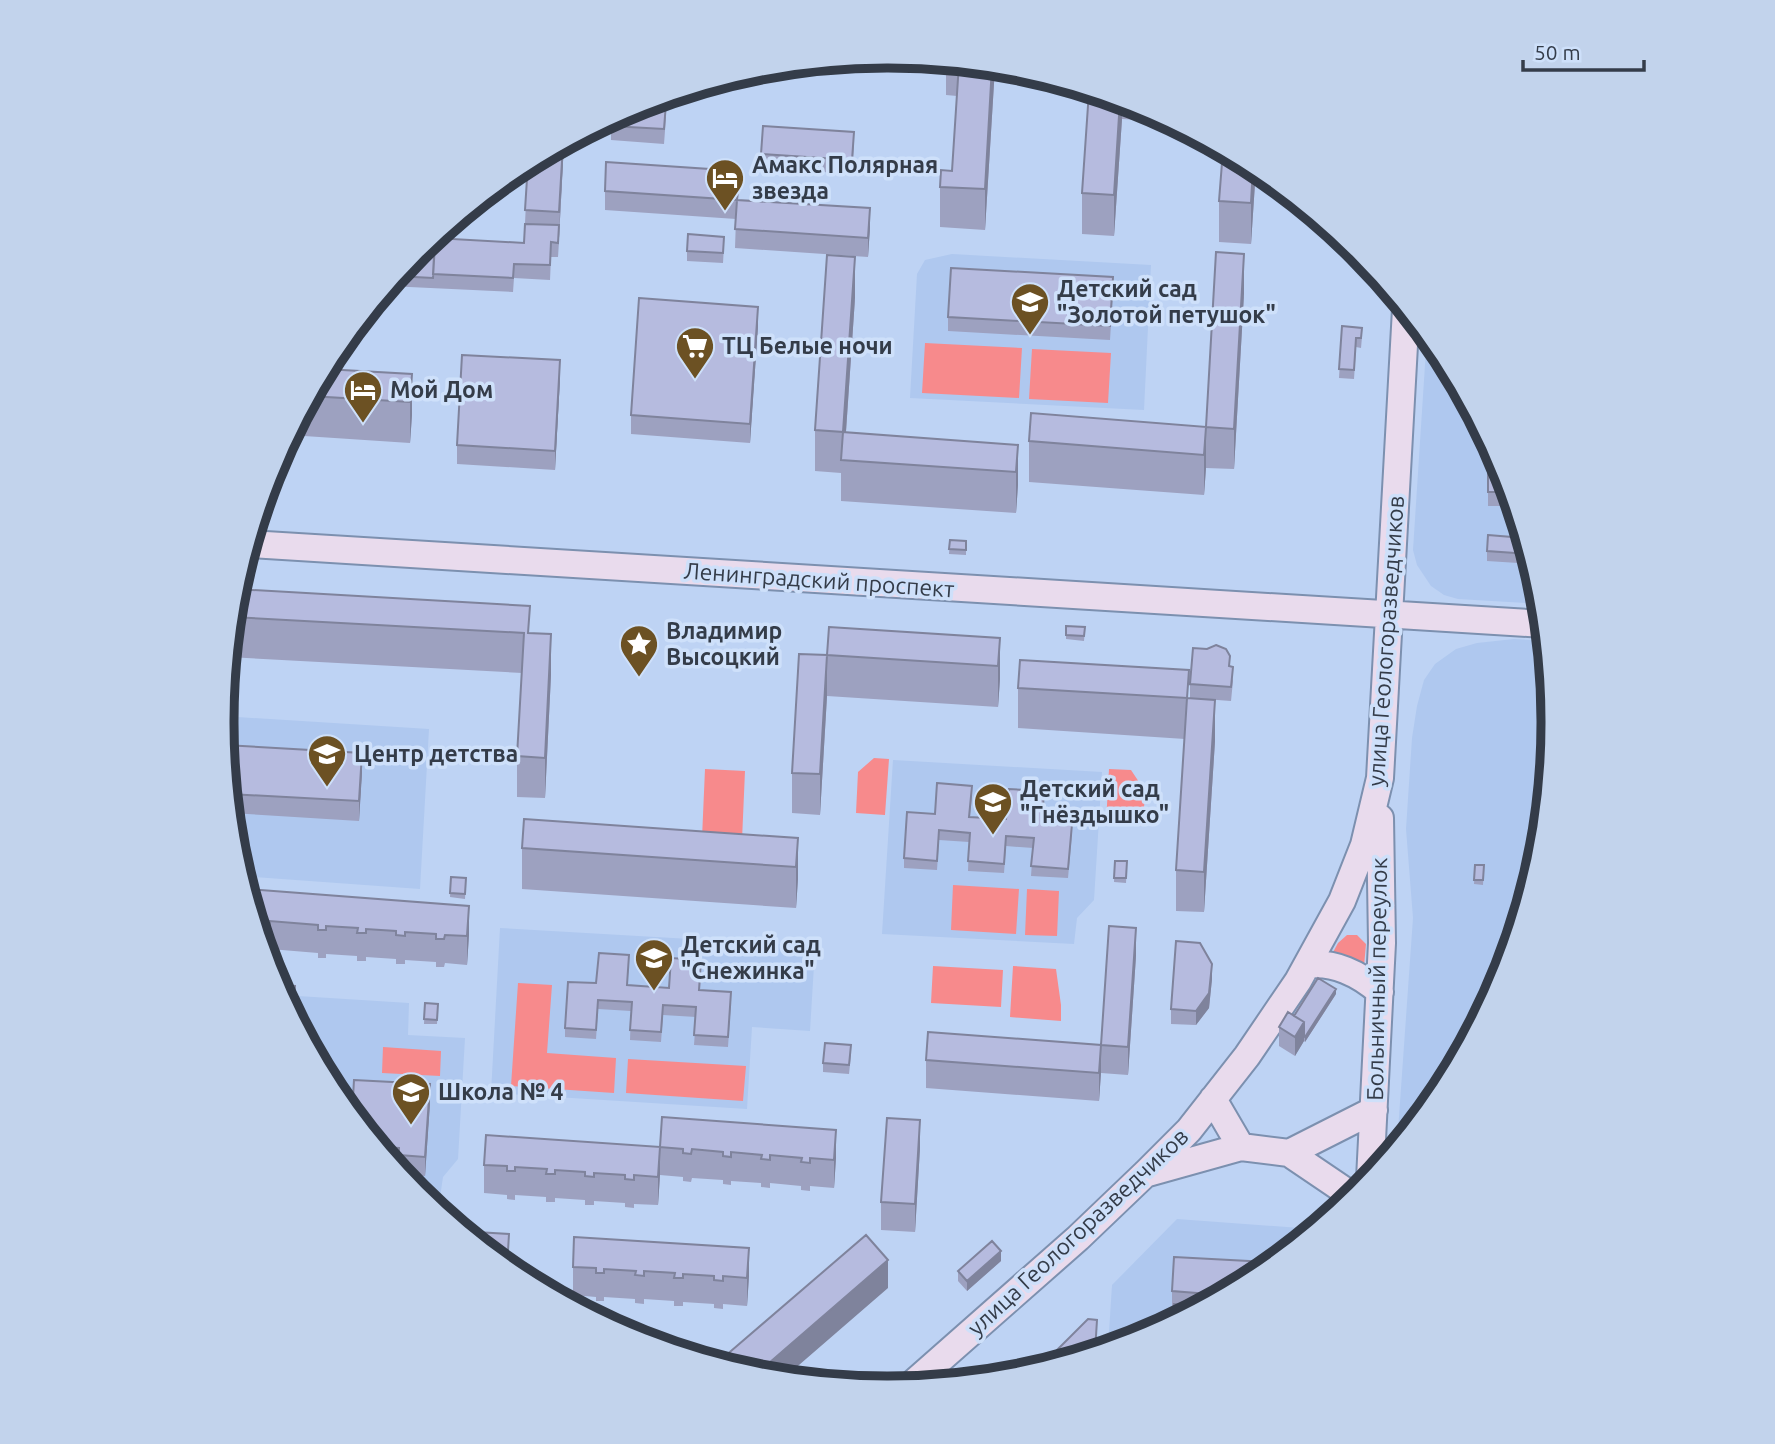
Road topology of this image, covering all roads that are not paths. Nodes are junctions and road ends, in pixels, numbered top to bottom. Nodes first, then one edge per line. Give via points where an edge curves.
1 (1405, 323) edge
2 (258, 545) edge
3 (1389, 615) junction
4 (1534, 623) edge
5 (1380, 778) junction
6 (1307, 965) junction
7 (1380, 992) junction
8 (1213, 1099) junction
9 (1374, 1110) junction
10 (1241, 1147) junction
11 (1289, 1153) junction
12 (1371, 1162) edge
13 (1146, 1173) junction
14 (1344, 1190) edge
15 (923, 1374) edge

1 - 3 street, улица Геологоразведчиков
2 - 3 street, Ленинградский проспект
3 - 4 street, Ленинградский проспект
3 - 5 street, улица Геологоразведчиков
5 - 6 street, улица Геологоразведчиков via 1355,871
5 - 7 street, Больничный переулок
6 - 7 street via 1334,966
6 - 8 street, улица Геологоразведчиков
7 - 9 street, Больничный переулок
8 - 10 street
8 - 13 street, улица Геологоразведчиков
9 - 11 street
9 - 12 street, Больничный переулок
10 - 11 street
10 - 13 street
11 - 14 street
13 - 15 street, улица Геологоразведчиков

